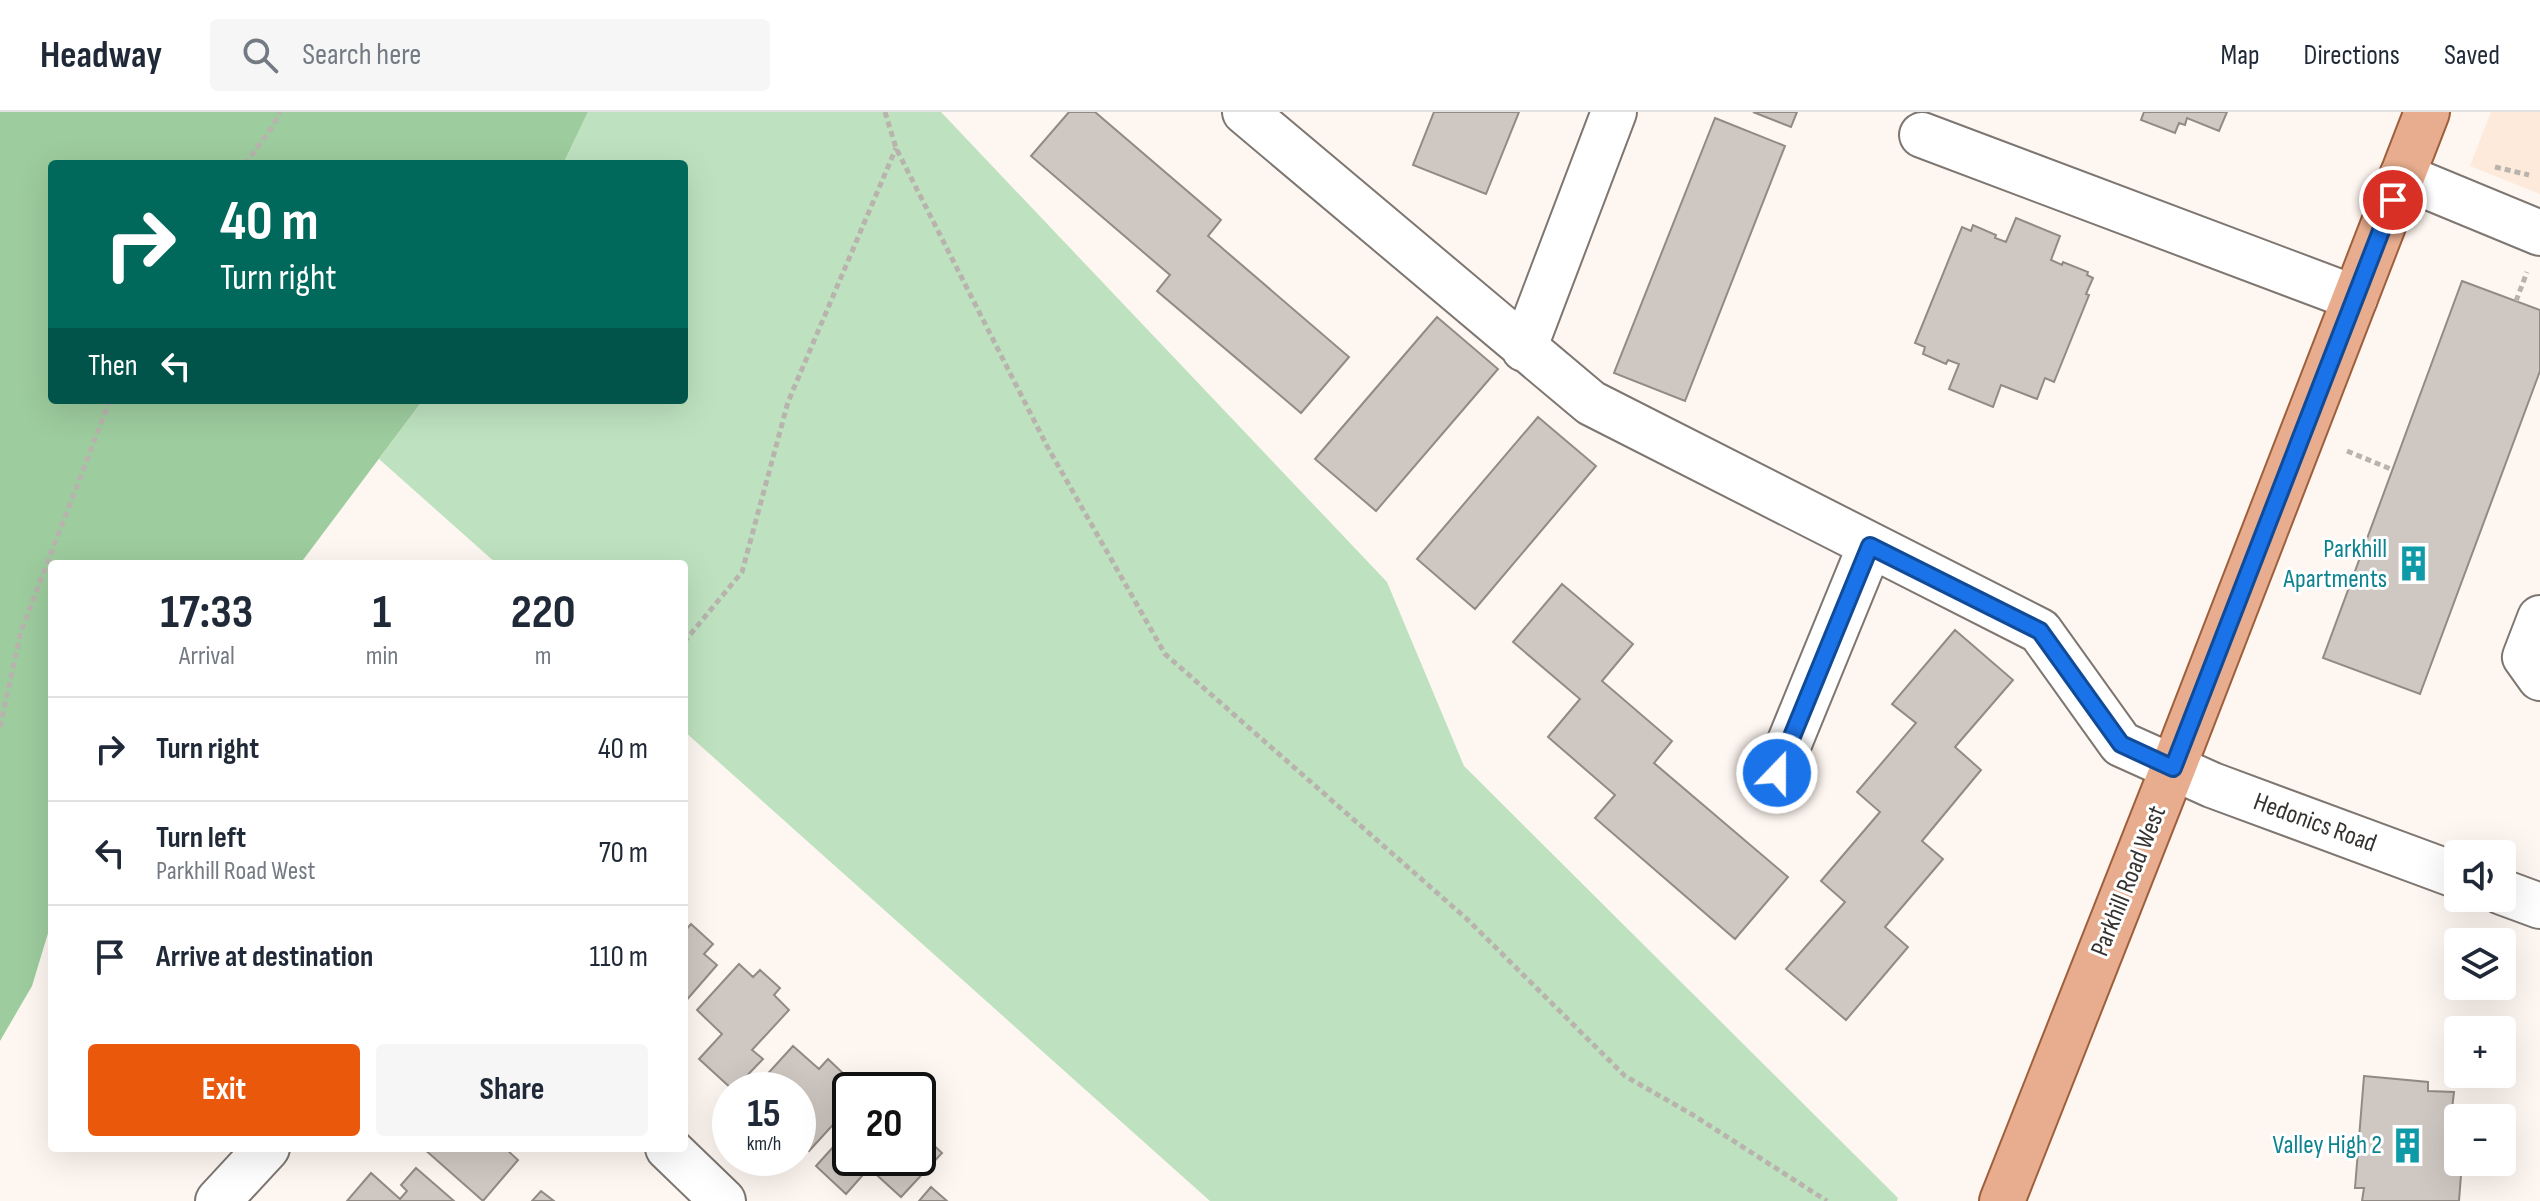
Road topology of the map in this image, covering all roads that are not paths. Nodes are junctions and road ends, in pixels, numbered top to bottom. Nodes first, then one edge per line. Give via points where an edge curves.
1 (1245, 112) edge
2 (1614, 112) edge
3 (2427, 112) edge
4 (1922, 135) dead end
5 (2402, 176) junction
6 (2534, 250) edge
7 (2355, 298) junction
8 (1524, 349) junction
9 (1870, 546) junction
10 (2540, 618) edge
11 (2540, 678) edge
12 (2173, 768) junction
13 (1777, 773) dead end
14 (2444, 871) edge
15 (2516, 897) edge
16 (2540, 906) edge
17 (263, 1152) edge
18 (672, 1152) edge
19 (218, 1201) edge
20 (723, 1201) edge
21 (2002, 1201) edge

1 - 8 street, Hedonics Road
2 - 8 street
3 - 5 main road, Parkhill Road West
4 - 7 street
5 - 6 street
5 - 7 main road, Parkhill Road West
7 - 12 main road, Parkhill Road West
8 - 9 street, Hedonics Road via 1591,403
9 - 12 street, Hedonics Road via 2040,631 2121,744
9 - 13 street
10 - 11 street via 2525,657
12 - 14 street, Hedonics Road
12 - 21 main road, Parkhill Road West
15 - 16 street
17 - 19 street
18 - 20 street

